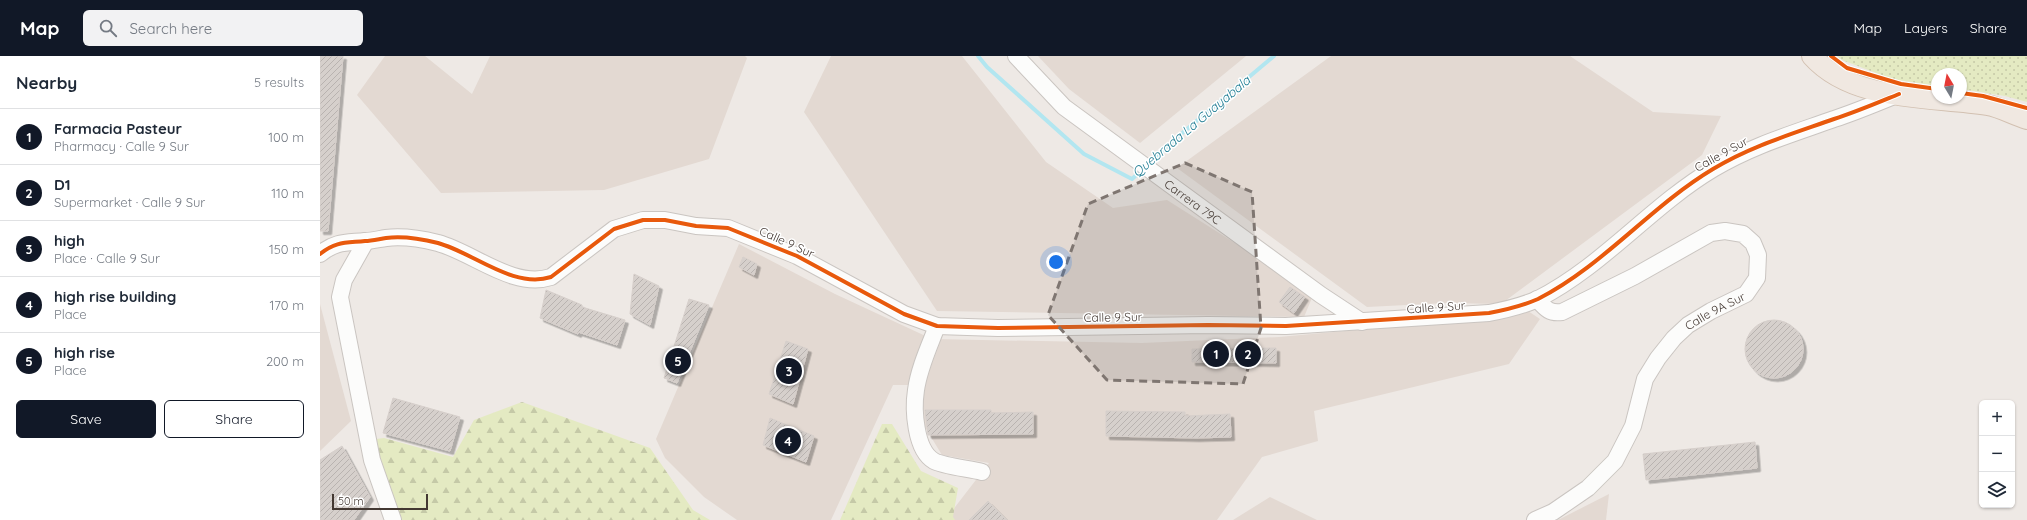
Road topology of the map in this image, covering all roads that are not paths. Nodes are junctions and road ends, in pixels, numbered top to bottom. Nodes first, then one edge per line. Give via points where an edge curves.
1 (1016, 56) edge
2 (1812, 56) edge
3 (1899, 94) junction
4 (2027, 120) edge
5 (366, 241) junction
6 (320, 254) edge
7 (1321, 295) junction
8 (1537, 299) junction
9 (1362, 322) junction
10 (1315, 325) junction
11 (937, 326) junction
12 (982, 472) dead end
13 (393, 520) edge
14 (1535, 520) edge

1 - 7 street, Carrera 79C via 1064,107
2 - 3 main road via 1841,79 1864,88
3 - 4 main road, Calle 9 Sur via 1989,106
3 - 8 street, Calle 9 Sur via 1836,119 1774,139 1714,168 1690,183 1568,281
5 - 6 street, Calle 9 Sur via 341,242
5 - 11 street, Calle 9 Sur via 407,238 438,243 523,280 539,281 551,277 600,238 628,224 643,220 665,220 696,226 728,228 797,256 904,314
5 - 13 street via 344,280 340,296 372,460
7 - 9 street, Carrera 79C
7 - 10 street via 1322,314
8 - 9 street, Calle 9 Sur via 1488,313
8 - 14 street, Calle 9A Sur via 1549,312 1562,312 1635,276 1702,237 1717,232 1736,232 1747,236 1758,255 1757,278 1746,294 1688,325 1674,338 1655,363 1645,379 1633,426 1615,461 1588,488 1553,512
9 - 10 street, Calle 9 Sur
10 - 11 street, Calle 9 Sur via 1006,328
11 - 12 street via 915,391 918,440 934,461

